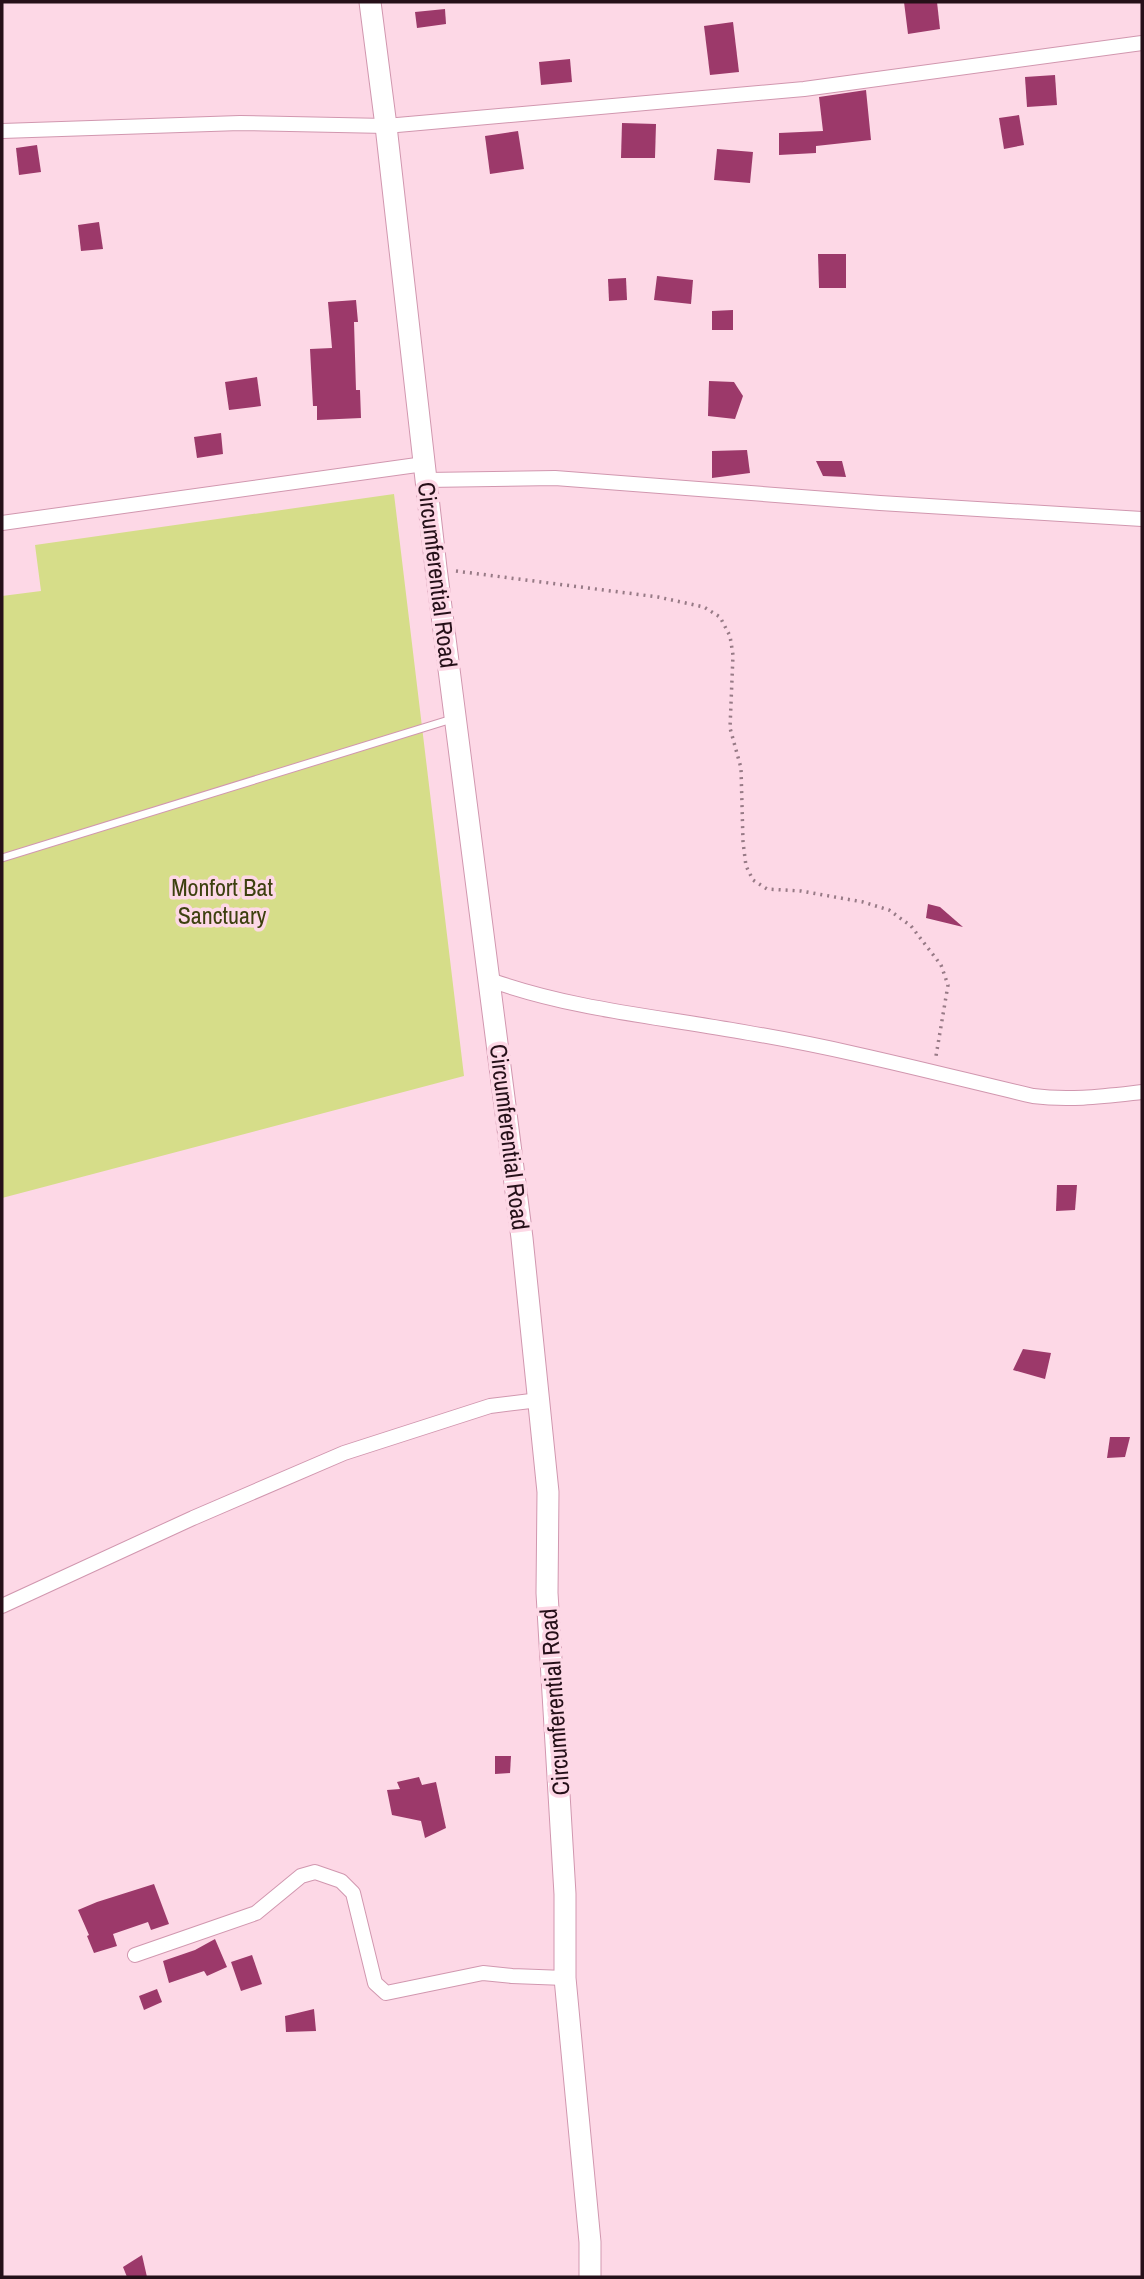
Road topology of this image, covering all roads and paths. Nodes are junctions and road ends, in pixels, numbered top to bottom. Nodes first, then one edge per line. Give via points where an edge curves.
1 (370, 2) edge
2 (1142, 43) edge
3 (386, 126) junction
4 (2, 131) edge
5 (425, 472) junction
6 (1142, 519) edge
7 (2, 523) edge
8 (436, 568) junction
9 (456, 718) junction
10 (2, 858) edge
11 (490, 980) junction
12 (933, 1072) junction
13 (1142, 1091) edge
14 (539, 1400) junction
15 (2, 1606) edge
16 (135, 1955) dead end
17 (565, 1978) junction
18 (590, 2277) edge

1 - 3 main road, Circumferential Road
2 - 3 street via 804,89
3 - 4 street via 240,123
3 - 5 main road, Circumferential Road
5 - 6 street
5 - 7 street
5 - 8 main road, Circumferential Road
8 - 9 main road, Circumferential Road
8 - 12 path via 658,597 704,607 720,617 733,655 730,729 741,768 746,866 754,880 768,889 863,901 888,910 911,926 941,965 948,985
9 - 10 lane
9 - 11 main road, Circumferential Road
11 - 12 street via 572,1003 750,1033
11 - 14 main road, Circumferential Road
12 - 13 street via 1055,1099
14 - 15 street via 490,1406 344,1453
14 - 17 main road, Circumferential Road via 548,1492 547,1593 565,1894
16 - 17 street via 256,1913 301,1876 315,1872 341,1881 353,1894 375,1983 386,1993 483,1973
17 - 18 main road, Circumferential Road

